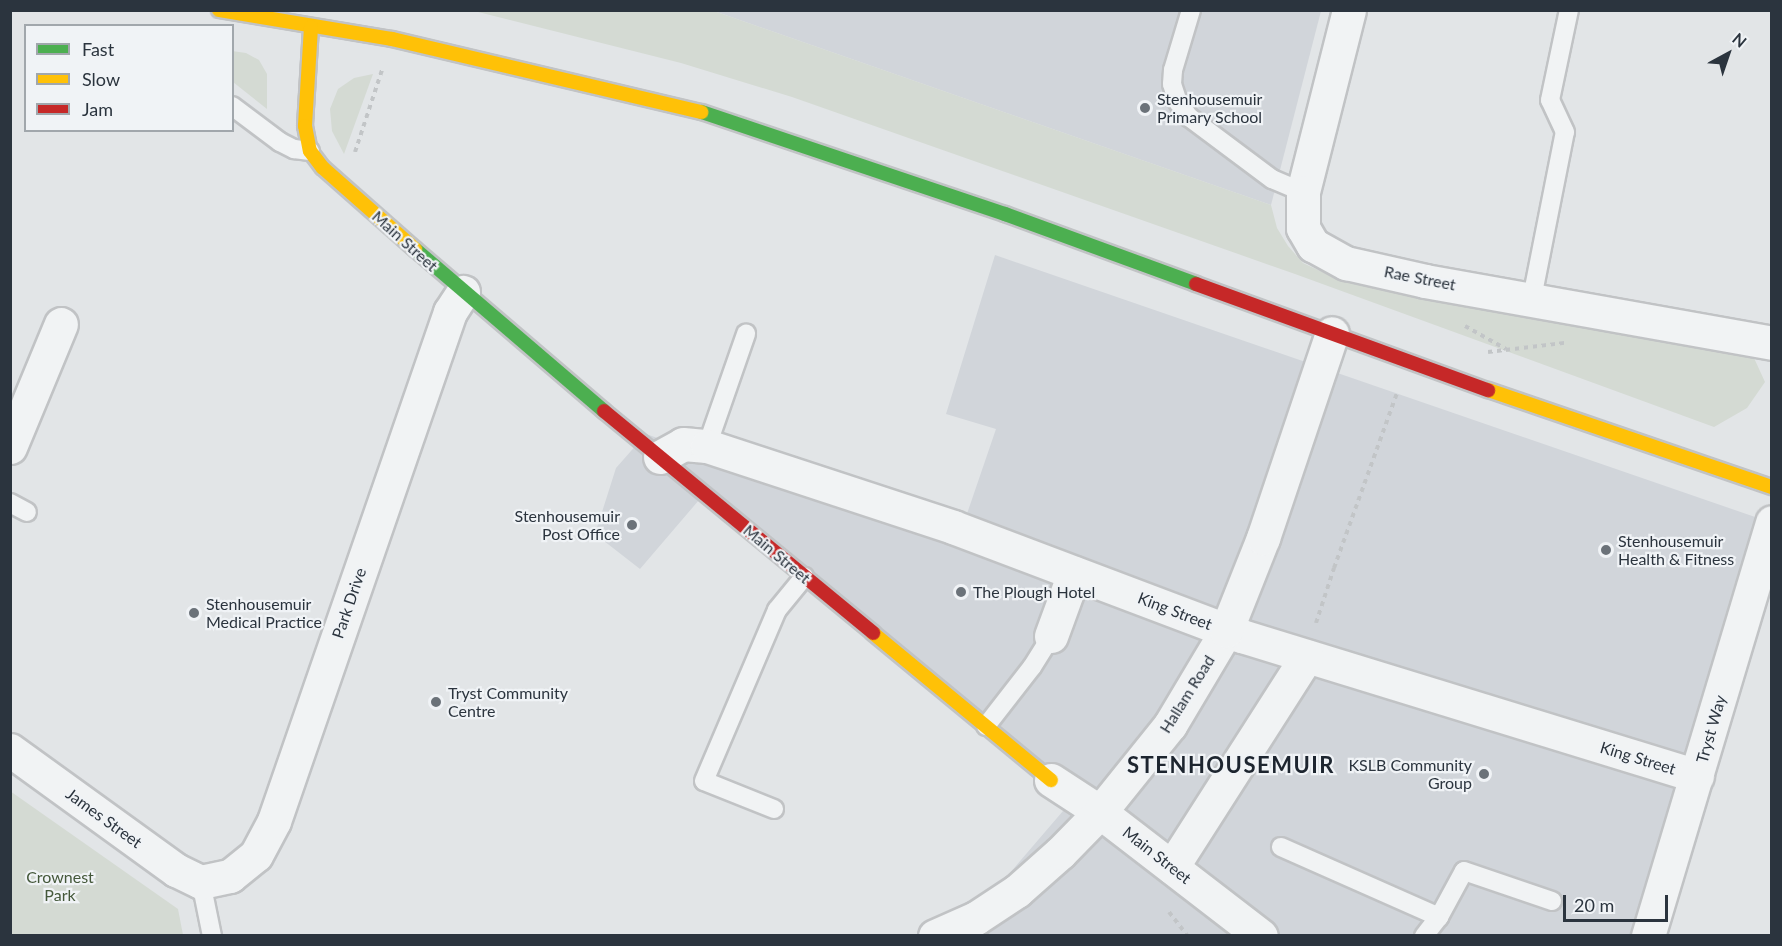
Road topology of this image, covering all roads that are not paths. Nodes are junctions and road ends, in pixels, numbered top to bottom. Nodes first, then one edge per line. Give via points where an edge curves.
1 (219, 10) edge
2 (1191, 10) edge
3 (1349, 10) edge
4 (1569, 10) edge
5 (311, 27) junction
6 (234, 108) edge
7 (310, 151) junction
8 (1303, 192) junction
9 (463, 292) junction
10 (1532, 298) junction
11 (61, 324) dead end
12 (1332, 333) junction
13 (746, 334) dead end
14 (1772, 343) edge
15 (707, 446) junction
16 (10, 447) edge
17 (660, 457) junction
18 (1772, 466) edge
19 (1769, 486) edge
20 (10, 503) edge
21 (27, 512) dead end
22 (1772, 522) edge
23 (1074, 573) junction
24 (804, 577) junction
25 (1226, 631) junction
26 (1051, 636) joint
27 (1306, 656) junction
28 (986, 726) junction
29 (10, 750) edge
30 (1697, 776) junction
31 (1051, 780) joint
32 (774, 809) dead end
33 (1100, 812) junction
34 (1281, 847) dead end
35 (1172, 867) junction
36 (201, 882) junction
37 (1552, 901) dead end
38 (1439, 917) junction
39 (212, 936) edge
40 (935, 936) edge
41 (1261, 936) edge
42 (1424, 936) edge
43 (1648, 936) edge

1 - 5 main road
2 - 8 lane via 1173,70 1172,84 1178,102 1189,117 1272,179
3 - 8 street, Rae Street
4 - 10 lane via 1550,100 1565,132
5 - 7 main road via 305,126
5 - 12 main road via 392,39 706,113 993,210
6 - 7 lane via 280,142
7 - 9 main road, Main Street via 323,168
8 - 10 street, Rae Street via 1303,228 1313,245 1337,259 1425,281
9 - 17 main road, Main Street
9 - 36 street, Park Drive via 450,312 274,821 256,855 230,876
10 - 14 street, Rae Street
11 - 16 street
12 - 19 main road
12 - 25 street, Hallam Road via 1263,538
13 - 15 lane
15 - 17 street, King Street via 683,444
15 - 23 street, King Street via 953,527
17 - 24 main road, Main Street
18 - 19 main road
20 - 21 lane
22 - 30 street, Tryst Way
23 - 25 street, King Street
23 - 26 street
24 - 28 main road, Main Street
24 - 32 lane via 777,610 704,781
25 - 27 street, King Street
25 - 33 street, Hallam Road via 1170,725
26 - 28 lane via 1032,668
27 - 30 street, King Street
27 - 35 street
28 - 31 main road, Main Street
29 - 36 street, James Street via 176,870
30 - 43 street, Tryst Way
31 - 33 street, Main Street
33 - 35 street, Main Street
33 - 40 street, Hallam Road via 1017,891 976,918
34 - 38 lane
35 - 41 street, Main Street
36 - 39 lane
37 - 38 lane via 1464,871
38 - 42 lane

